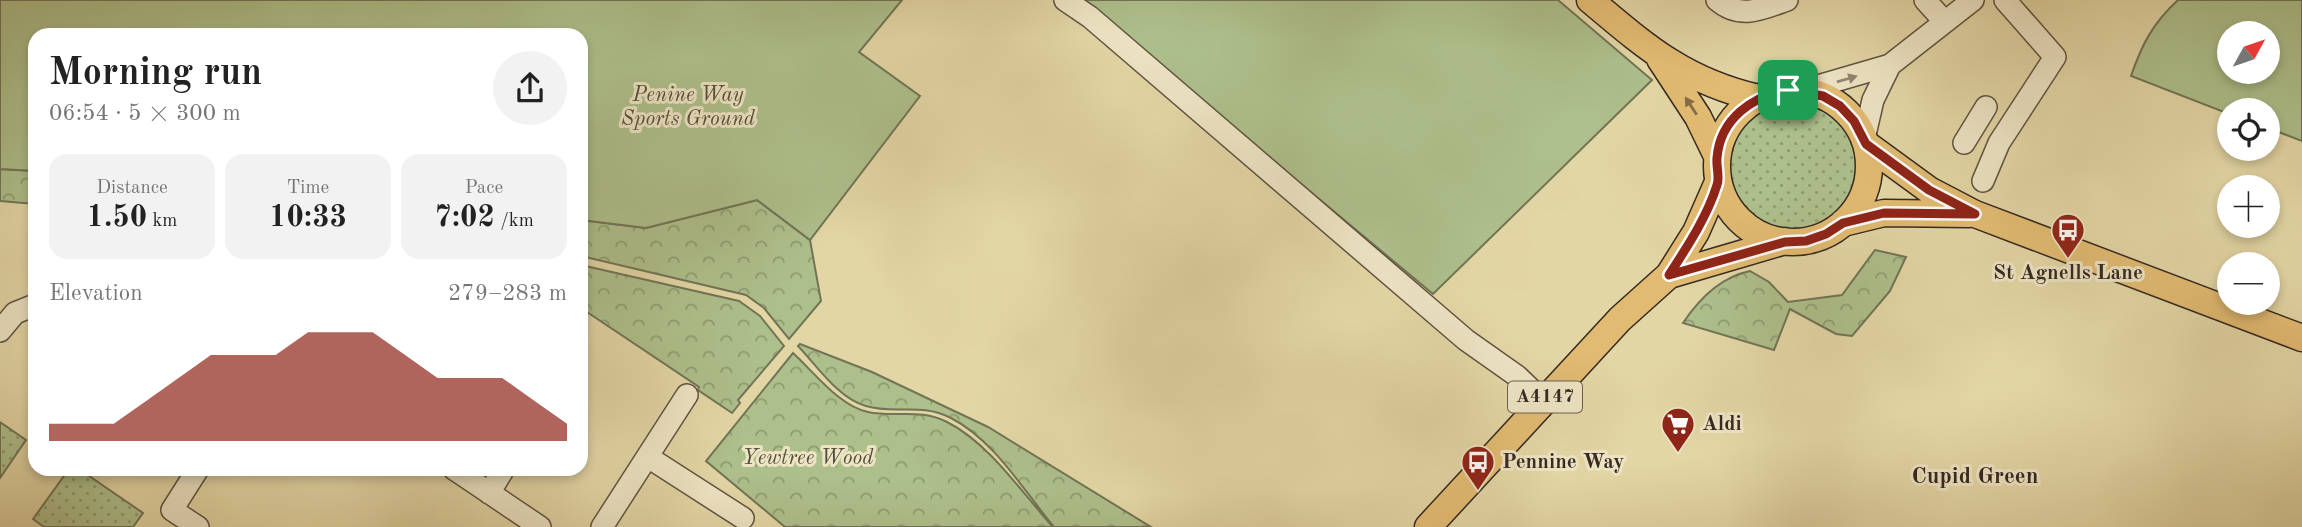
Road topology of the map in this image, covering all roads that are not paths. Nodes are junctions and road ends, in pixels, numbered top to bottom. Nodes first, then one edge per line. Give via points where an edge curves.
1 (1065, 0) edge
2 (1590, 0) edge
3 (1717, 0) edge
4 (1787, 0) edge
5 (1925, 0) edge
6 (1973, 0) edge
7 (2005, 0) edge
8 (1944, 21) junction
9 (1659, 58) junction
10 (1890, 65) junction
11 (1804, 90) junction
12 (1758, 98) junction
13 (1865, 141) junction
14 (1964, 143) dead end
15 (1999, 143) junction
16 (1718, 169) junction
17 (1983, 181) dead end
18 (1975, 214) junction
19 (1843, 223) junction
20 (1785, 242) junction
21 (1669, 275) junction
22 (28, 308) edge
23 (0, 331) edge
24 (2302, 338) edge
25 (687, 395) dead end
26 (1542, 400) junction
27 (648, 457) junction
28 (194, 476) edge
29 (465, 476) edge
30 (499, 476) edge
31 (489, 492) junction
32 (743, 518) dead end
33 (510, 519) edge
34 (1430, 526) edge
35 (198, 527) edge
36 (540, 527) edge
37 (602, 527) edge

1 - 26 street
2 - 9 main road
3 - 4 street via 1726,8 1749,13
5 - 8 street
6 - 8 street
7 - 15 street via 2055,57
8 - 10 street
9 - 12 main road via 1720,89
16 -> 9 main road via 1698,117
11 -> 10 street
10 - 13 street via 1873,100
11 - 12 main road
11 - 13 main road via 1840,106
12 - 16 main road via 1731,122
13 - 18 main road via 1929,190
13 - 19 main road via 1868,170 1863,195
14 - 15 street via 1981,116
15 - 17 street
16 - 20 main road via 1727,204 1742,222
16 - 21 main road, A4147 via 1696,232
18 - 19 main road via 1884,213
18 - 24 main road
19 - 20 main road via 1806,241
20 - 21 main road, A4147
21 - 26 main road, A4147 via 1620,318
22 - 23 street via 15,313
25 - 27 street
26 - 34 main road, A4147
27 - 32 street
27 - 37 street
28 - 35 street via 173,510
29 - 31 street
30 - 31 street
31 - 33 street
33 - 36 street

